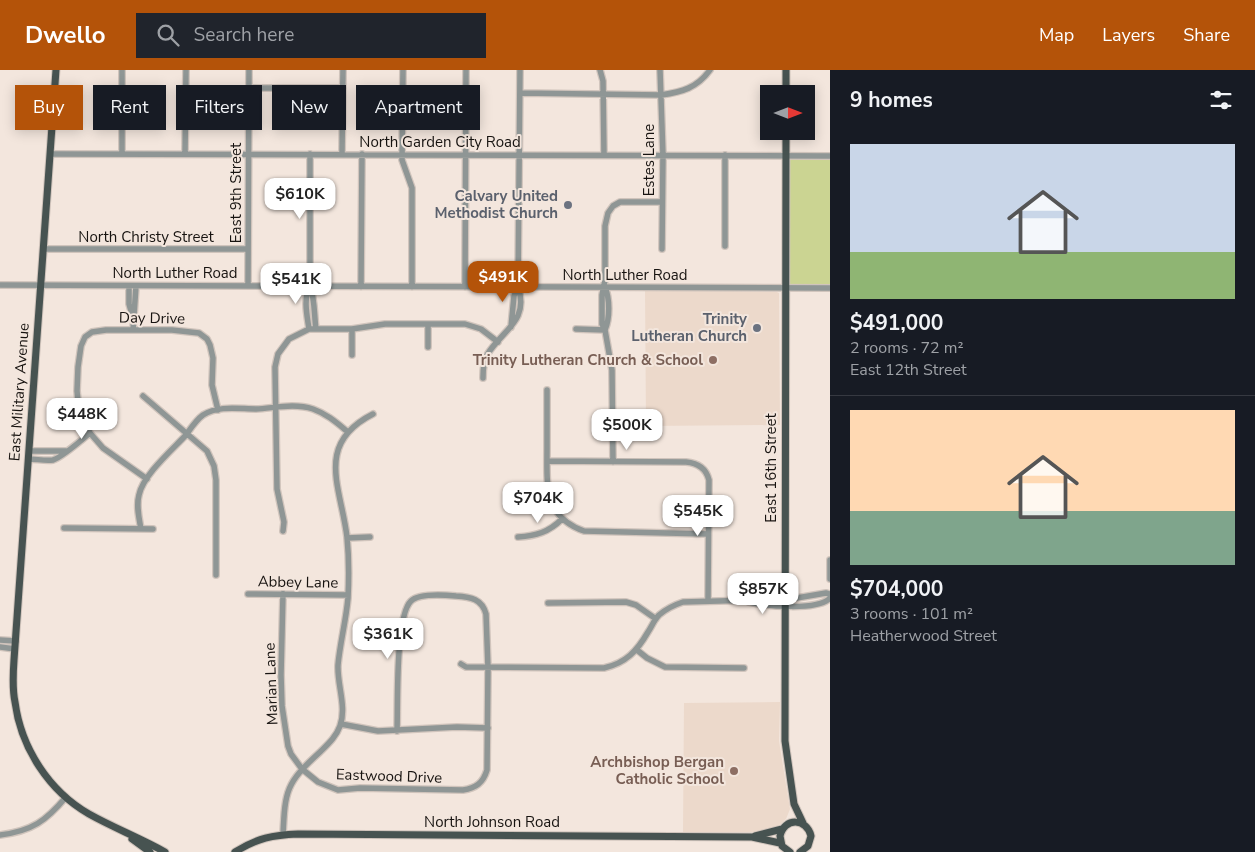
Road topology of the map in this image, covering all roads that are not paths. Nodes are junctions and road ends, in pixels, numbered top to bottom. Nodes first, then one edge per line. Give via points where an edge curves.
1 (56, 70) edge
2 (122, 70) edge
3 (186, 70) edge
4 (249, 70) edge
5 (343, 70) edge
6 (403, 70) edge
7 (466, 70) edge
8 (520, 70) edge
9 (600, 70) edge
10 (660, 70) edge
11 (710, 70) edge
12 (786, 70) edge
13 (249, 85) edge
14 (343, 85) edge
15 (786, 85) edge
16 (520, 93) junction
17 (603, 94) junction
18 (661, 95) junction
19 (248, 130) edge
20 (342, 130) edge
21 (786, 140) edge
22 (50, 154) junction
23 (122, 154) junction
24 (185, 154) junction
25 (248, 154) junction
26 (310, 154) junction
27 (342, 154) junction
28 (362, 154) junction
29 (402, 154) junction
30 (466, 154) junction
31 (519, 155) junction
32 (604, 155) junction
33 (663, 155) junction
34 (725, 155) junction
35 (786, 156) junction
36 (830, 156) edge
37 (662, 202) junction
38 (725, 246) dead end
39 (43, 249) junction
40 (248, 249) junction
41 (662, 249) dead end
42 (0, 285) edge
43 (40, 286) junction
44 (129, 286) junction
45 (136, 286) junction
46 (248, 286) junction
47 (310, 286) junction
48 (361, 286) junction
49 (412, 287) junction
50 (465, 287) junction
51 (518, 287) junction
52 (605, 287) junction
53 (785, 288) junction
54 (830, 288) edge
55 (133, 318) junction
56 (428, 324) junction
57 (309, 329) junction
58 (316, 329) junction
59 (352, 329) junction
60 (576, 329) dead end
61 (133, 330) junction
62 (605, 330) junction
63 (498, 342) junction
64 (428, 346) dead end
65 (352, 355) dead end
66 (482, 378) dead end
67 (547, 390) dead end
68 (143, 396) dead end
69 (276, 407) junction
70 (218, 410) junction
71 (373, 414) dead end
72 (348, 432) junction
73 (90, 433) junction
74 (187, 434) junction
75 (28, 451) junction
76 (66, 451) junction
77 (28, 459) junction
78 (547, 460) junction
79 (613, 462) junction
80 (147, 479) junction
81 (562, 519) junction
82 (64, 528) dead end
83 (141, 529) junction
84 (153, 529) dead end
85 (283, 531) dead end
86 (708, 534) junction
87 (370, 537) dead end
88 (518, 537) dead end
89 (347, 538) junction
90 (830, 560) edge
91 (216, 574) dead end
92 (830, 579) edge
93 (248, 594) dead end
94 (283, 594) junction
95 (830, 594) edge
96 (348, 595) junction
97 (830, 598) edge
98 (708, 602) junction
99 (784, 602) junction
100 (548, 603) dead end
101 (656, 619) junction
102 (0, 640) edge
103 (15, 645) junction
104 (0, 647) edge
105 (637, 650) junction
106 (461, 664) dead end
107 (488, 668) junction
108 (744, 668) dead end
109 (341, 724) junction
110 (488, 728) junction
111 (397, 731) junction
112 (302, 769) junction
113 (66, 797) junction
114 (794, 804) junction
115 (789, 823) junction
116 (803, 824) junction
117 (782, 829) junction
118 (124, 832) junction
119 (0, 835) edge
120 (283, 835) junction
121 (752, 837) junction
122 (780, 843) junction
123 (787, 851) edge
124 (150, 852) edge
125 (164, 852) edge
126 (235, 852) edge
127 (801, 852) edge

1 - 22 main road, East Military Avenue
2 - 23 street
3 - 24 street
4 - 13 street, East 9th Street
5 - 14 street
6 - 29 street
7 - 30 street
8 - 16 street
9 - 17 street
10 - 18 street, Estes Lane
11 - 18 street via 692,87 679,93
12 - 15 main road
16 - 17 street
16 - 31 street
17 - 18 street
17 - 32 street
18 - 33 street, Estes Lane
19 - 25 street, East 9th Street
20 - 27 street
21 - 35 main road, East 16th Street
22 - 23 street, North Garden City Road
22 - 39 main road, East Military Avenue
23 - 24 street, North Garden City Road
24 - 25 street, North Garden City Road
25 - 26 street, North Garden City Road
25 - 40 street, East 9th Street
26 - 27 street, North Garden City Road
26 - 47 street
27 - 28 street, North Garden City Road
28 - 29 street, North Garden City Road
28 - 48 street
29 - 30 street, North Garden City Road
29 - 49 street via 412,188
30 - 31 street, North Garden City Road
30 - 50 street
31 - 32 street, North Garden City Road
31 - 51 street
32 - 33 street, North Garden City Road
33 - 34 street, North Garden City Road
33 - 37 street, Estes Lane
34 - 35 street, North Garden City Road
34 - 38 street
35 - 36 street, North Garden City Road
35 - 53 main road, East 16th Street
37 - 41 street, Estes Lane
37 - 52 street via 620,202 608,213
39 - 40 street, North Christy Street
39 - 43 main road, East Military Avenue
40 - 46 street, East 9th Street
42 - 43 street, North Luther Road
43 - 44 street, North Luther Road
43 - 75 main road, East Military Avenue
44 - 45 street, North Luther Road
44 - 55 street
45 - 46 street, North Luther Road
45 - 55 street
46 - 47 street, North Luther Road
47 - 48 street, North Luther Road
47 - 57 street via 306,313
47 - 58 street
48 - 49 street, North Luther Road
49 - 50 street, North Luther Road
50 - 51 street, North Luther Road
51 - 52 street, North Luther Road
51 - 63 street via 510,327
52 - 53 street, North Luther Road
52 - 62 street via 608,324
53 - 54 street, North Luther Road
53 - 99 main road, East 16th Street
55 - 61 street
56 - 59 street via 384,324
56 - 63 street via 473,326
56 - 64 street
57 - 58 street
57 - 69 street via 288,339 278,354
58 - 59 street
59 - 65 street
60 - 62 street
61 - 70 street, Day Drive via 190,331 207,339 213,358 212,385
61 - 73 street, Day Drive via 99,330 88,334 81,346 77,401
62 - 79 street via 612,370
63 - 66 street via 487,355
67 - 78 street
68 - 74 street
69 - 70 street
69 - 72 street via 314,410 332,418
69 - 85 street via 277,489
70 - 74 street via 203,415
71 - 72 street
72 - 89 street via 339,448 334,474
73 - 76 street
73 - 80 street via 114,457
74 - 80 street
74 - 91 street via 207,451 214,466
75 - 76 street
75 - 77 main road, East Military Avenue
76 - 77 street via 56,459
77 - 103 main road, East Military Avenue
78 - 79 street
78 - 81 street via 546,480 550,499
79 - 86 street via 693,462 706,470 709,480
80 - 83 street via 138,496
81 - 86 street via 577,529 596,532
81 - 88 street via 540,535
82 - 83 street
83 - 84 street
86 - 98 street
87 - 89 street
89 - 96 street
90 - 92 street
93 - 94 street, Abbey Lane
94 - 96 street, Abbey Lane
94 - 112 street, Marian Lane via 282,706 288,746
95 - 99 street
96 - 109 street via 338,666
97 - 99 street via 812,605
98 - 99 street
98 - 101 street via 675,605
99 - 114 main road, East 16th Street via 785,741
100 - 101 street via 626,602
101 - 105 street
102 - 103 street
103 - 104 street
103 - 113 main road, East Military Avenue via 14,691 20,726 35,760
105 - 107 street via 623,661 604,668
105 - 108 street via 665,668
106 - 107 street
107 - 110 street
107 - 111 street via 486,614 480,602 468,597 449,596 412,600 406,611 399,653
109 - 111 street
109 - 112 street via 332,741
110 - 111 street
110 - 112 street, Eastwood Drive via 487,770 480,784 462,790 338,790 318,782
112 - 120 street via 289,786
113 - 118 main road, East Military Avenue
113 - 119 street via 45,820 19,832
114 - 115 main road, East 16th Street
114 - 116 main road, East 16th Street
115 - 116 main road
115 - 117 main road
116 - 127 main road, East 16th Street via 811,839
117 - 121 main road, North Johnson Road
117 - 122 main road
118 - 124 main road
118 - 125 main road, East Military Avenue
120 - 121 main road, North Johnson Road
120 - 126 main road, North Johnson Road via 264,838
121 - 122 main road, North Johnson Road
122 - 123 main road

